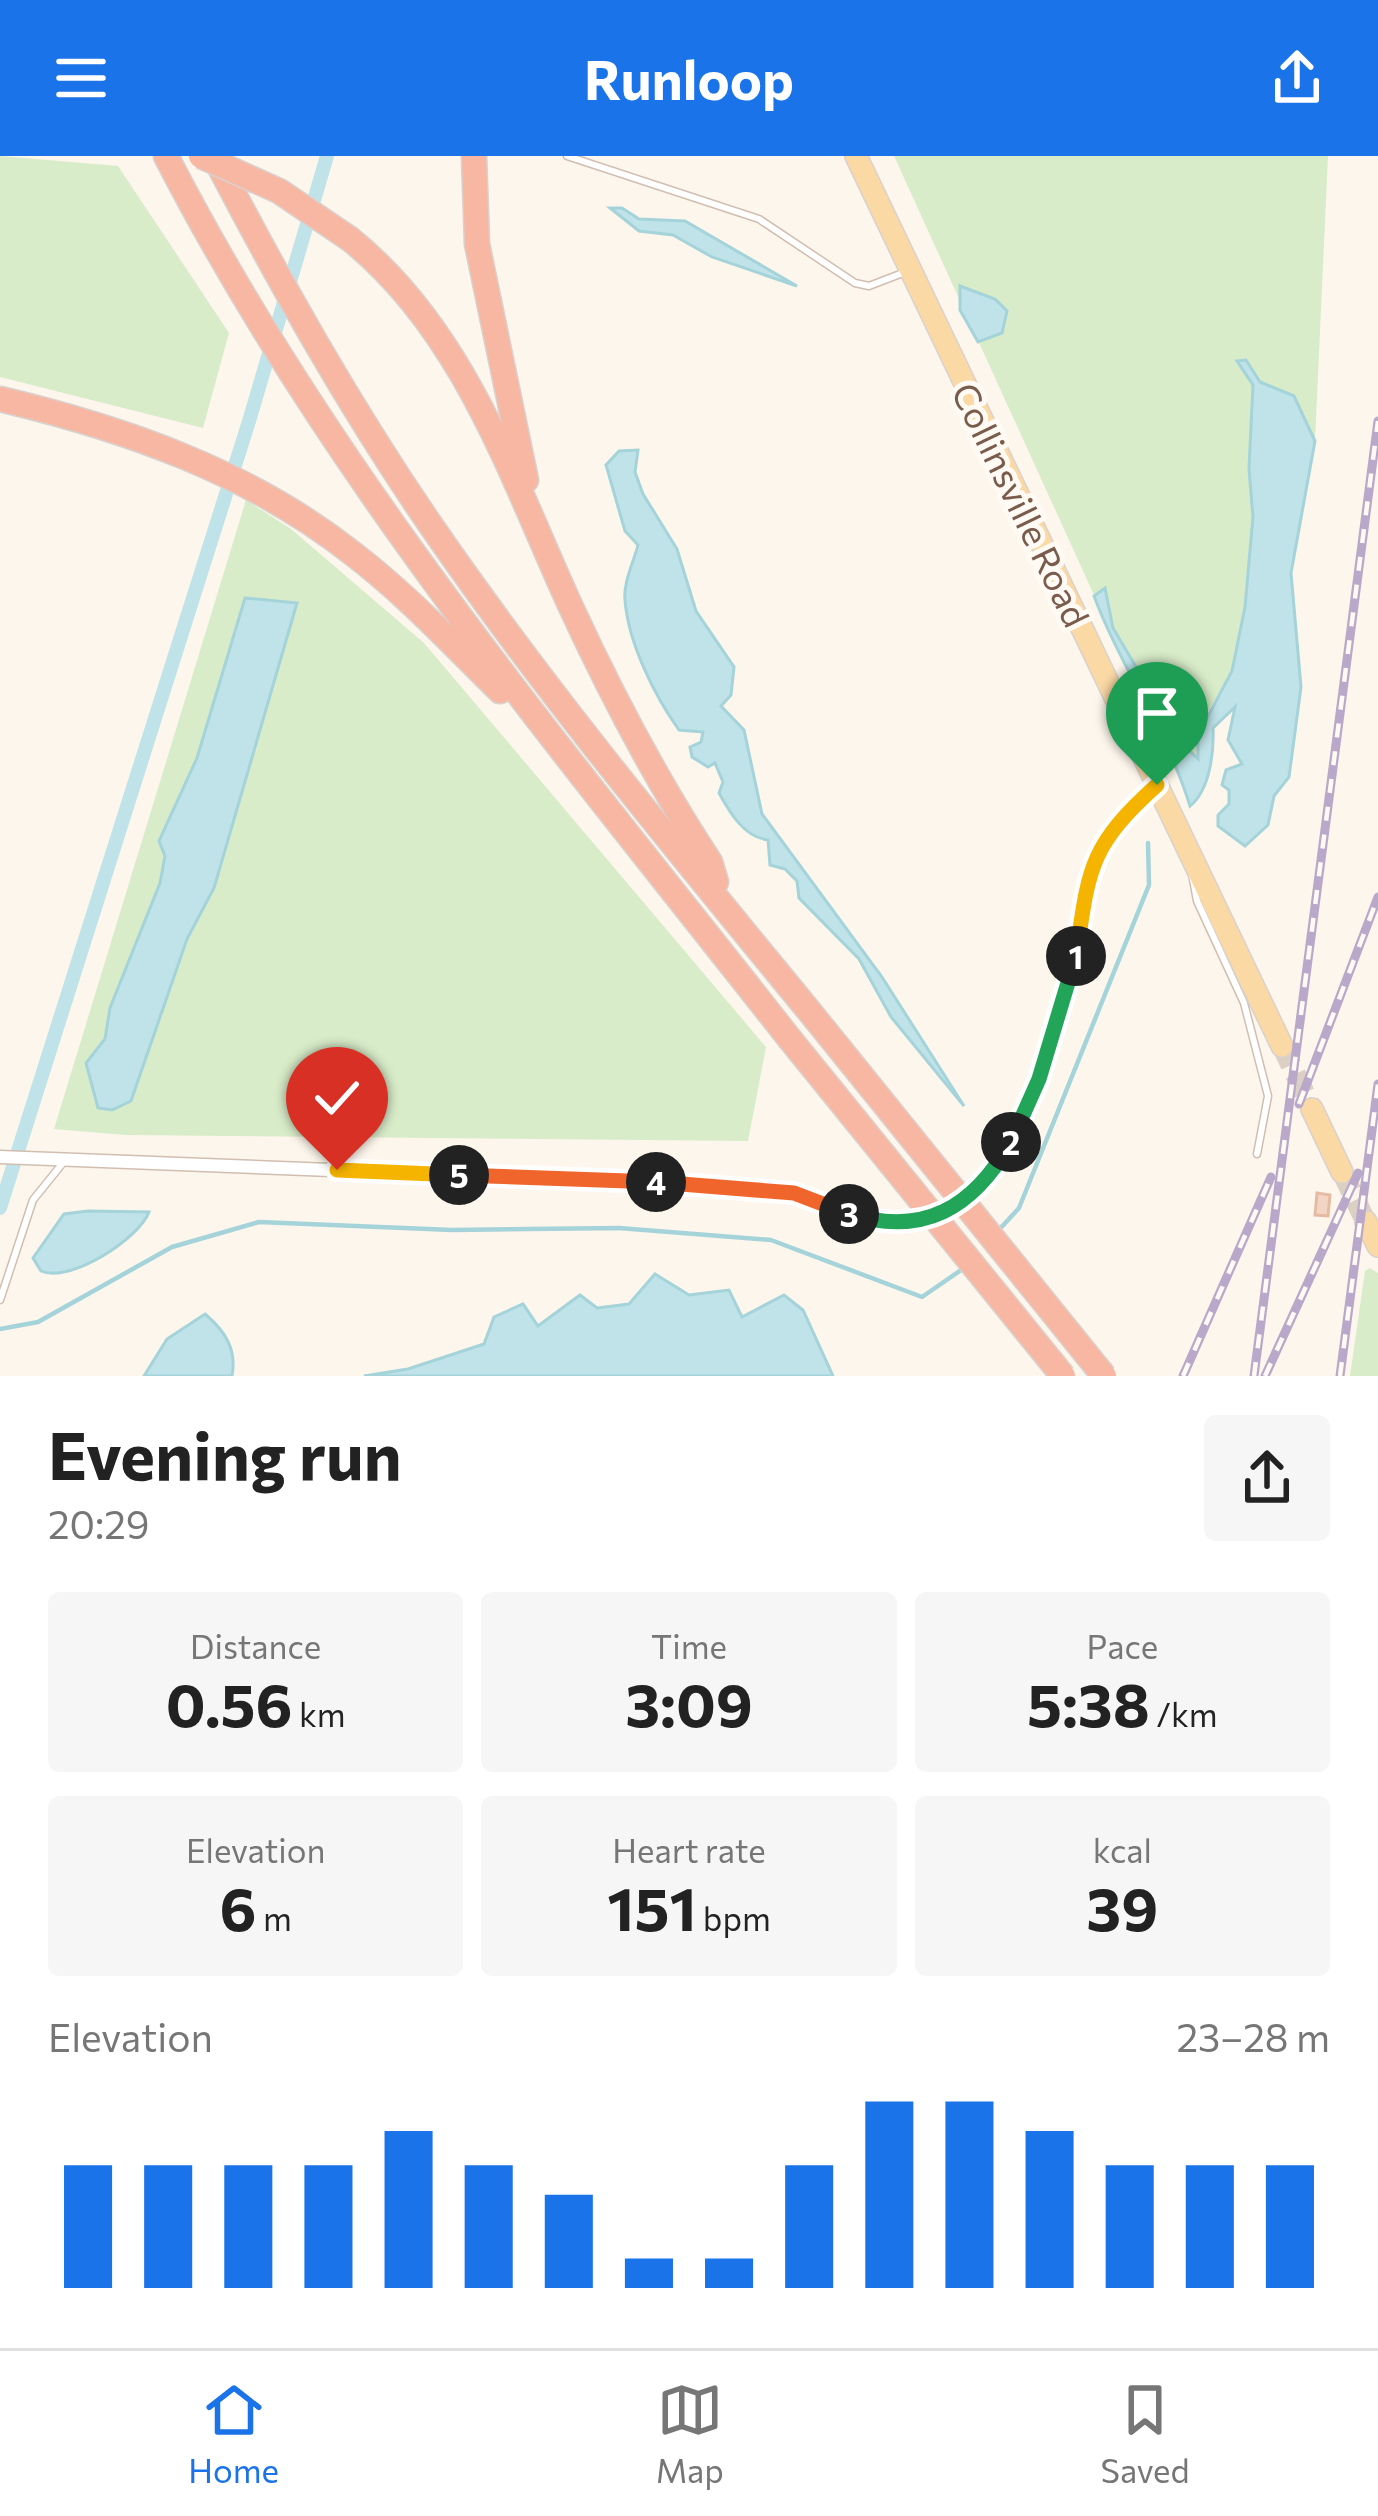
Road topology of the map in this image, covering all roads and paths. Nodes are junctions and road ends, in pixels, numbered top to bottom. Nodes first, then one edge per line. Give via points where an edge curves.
1 (166, 156) edge
2 (201, 156) edge
3 (214, 156) edge
4 (474, 156) edge
5 (567, 156) edge
6 (856, 156) edge
7 (910, 270) junction
8 (0, 399) edge
9 (541, 540) junction
10 (541, 721) junction
11 (1157, 785) junction
12 (1196, 866) junction
13 (718, 896) junction
14 (1282, 1046) tunnel mouth
15 (1312, 1109) tunnel mouth
16 (1257, 1154) dead end
17 (0, 1157) edge
18 (65, 1160) junction
19 (1342, 1172) tunnel mouth
20 (1366, 1222) tunnel mouth
21 (1378, 1246) edge
22 (0, 1300) edge
23 (1063, 1376) edge
24 (1104, 1376) edge

1 - 10 highway via 248,301 405,542
2 - 9 highway, bridge via 279,190 363,249 444,343
3 - 13 highway via 375,441 593,745
4 - 9 highway via 477,244
5 - 7 lane via 720,202 773,227 855,284
6 - 7 main road, Collinsville Road
7 - 11 main road, Collinsville Road
8 - 10 highway via 100,424 264,495 354,554
9 - 13 highway via 641,750 710,862
10 - 23 highway, bridge
11 - 12 main road, Collinsville Road
11 - 18 street via 1128,811 1091,866 1074,970 1016,1133 975,1191 911,1223 884,1224 794,1193 742,1186
12 - 14 main road, Collinsville Road
12 - 16 lane via 1190,879 1244,1004 1268,1096
13 - 24 highway, bridge
15 - 19 main road
17 - 18 street
18 - 22 lane via 33,1200
20 - 21 main road

